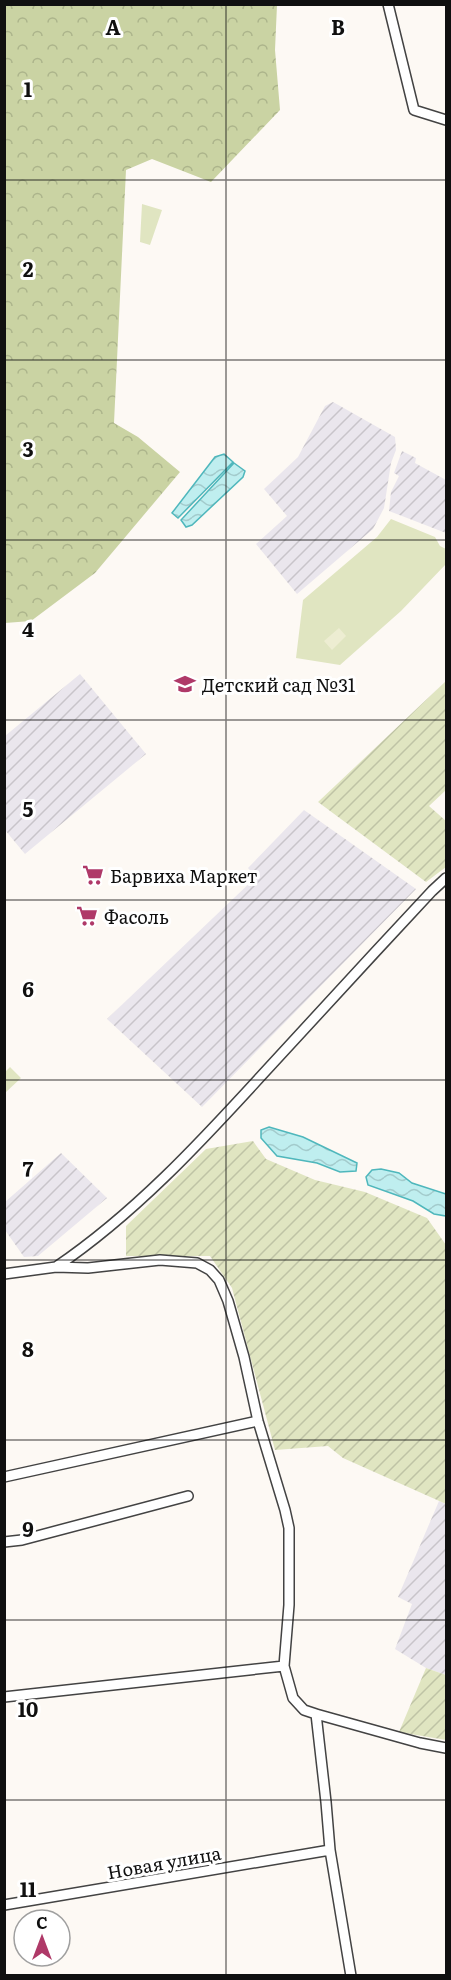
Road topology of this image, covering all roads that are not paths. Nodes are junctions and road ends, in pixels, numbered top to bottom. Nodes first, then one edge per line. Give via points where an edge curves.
1 (388, 4) edge
2 (447, 120) edge
3 (447, 878) edge
4 (56, 1267) junction
5 (4, 1274) edge
6 (258, 1421) junction
7 (4, 1477) edge
8 (188, 1496) dead end
9 (4, 1542) edge
10 (284, 1666) junction
11 (4, 1697) edge
12 (316, 1714) junction
13 (447, 1748) edge
14 (330, 1850) junction
15 (4, 1905) edge
16 (351, 1976) edge

1 - 2 street via 414,110
3 - 4 street via 180,1164 133,1207
4 - 5 street
4 - 6 street via 88,1268 160,1260 197,1263 210,1270 228,1301
6 - 7 street
6 - 10 street via 289,1528
8 - 9 street
10 - 11 street
10 - 12 street via 293,1698 304,1710
12 - 13 street
12 - 14 street
14 - 15 street, Новая улица
14 - 16 street

